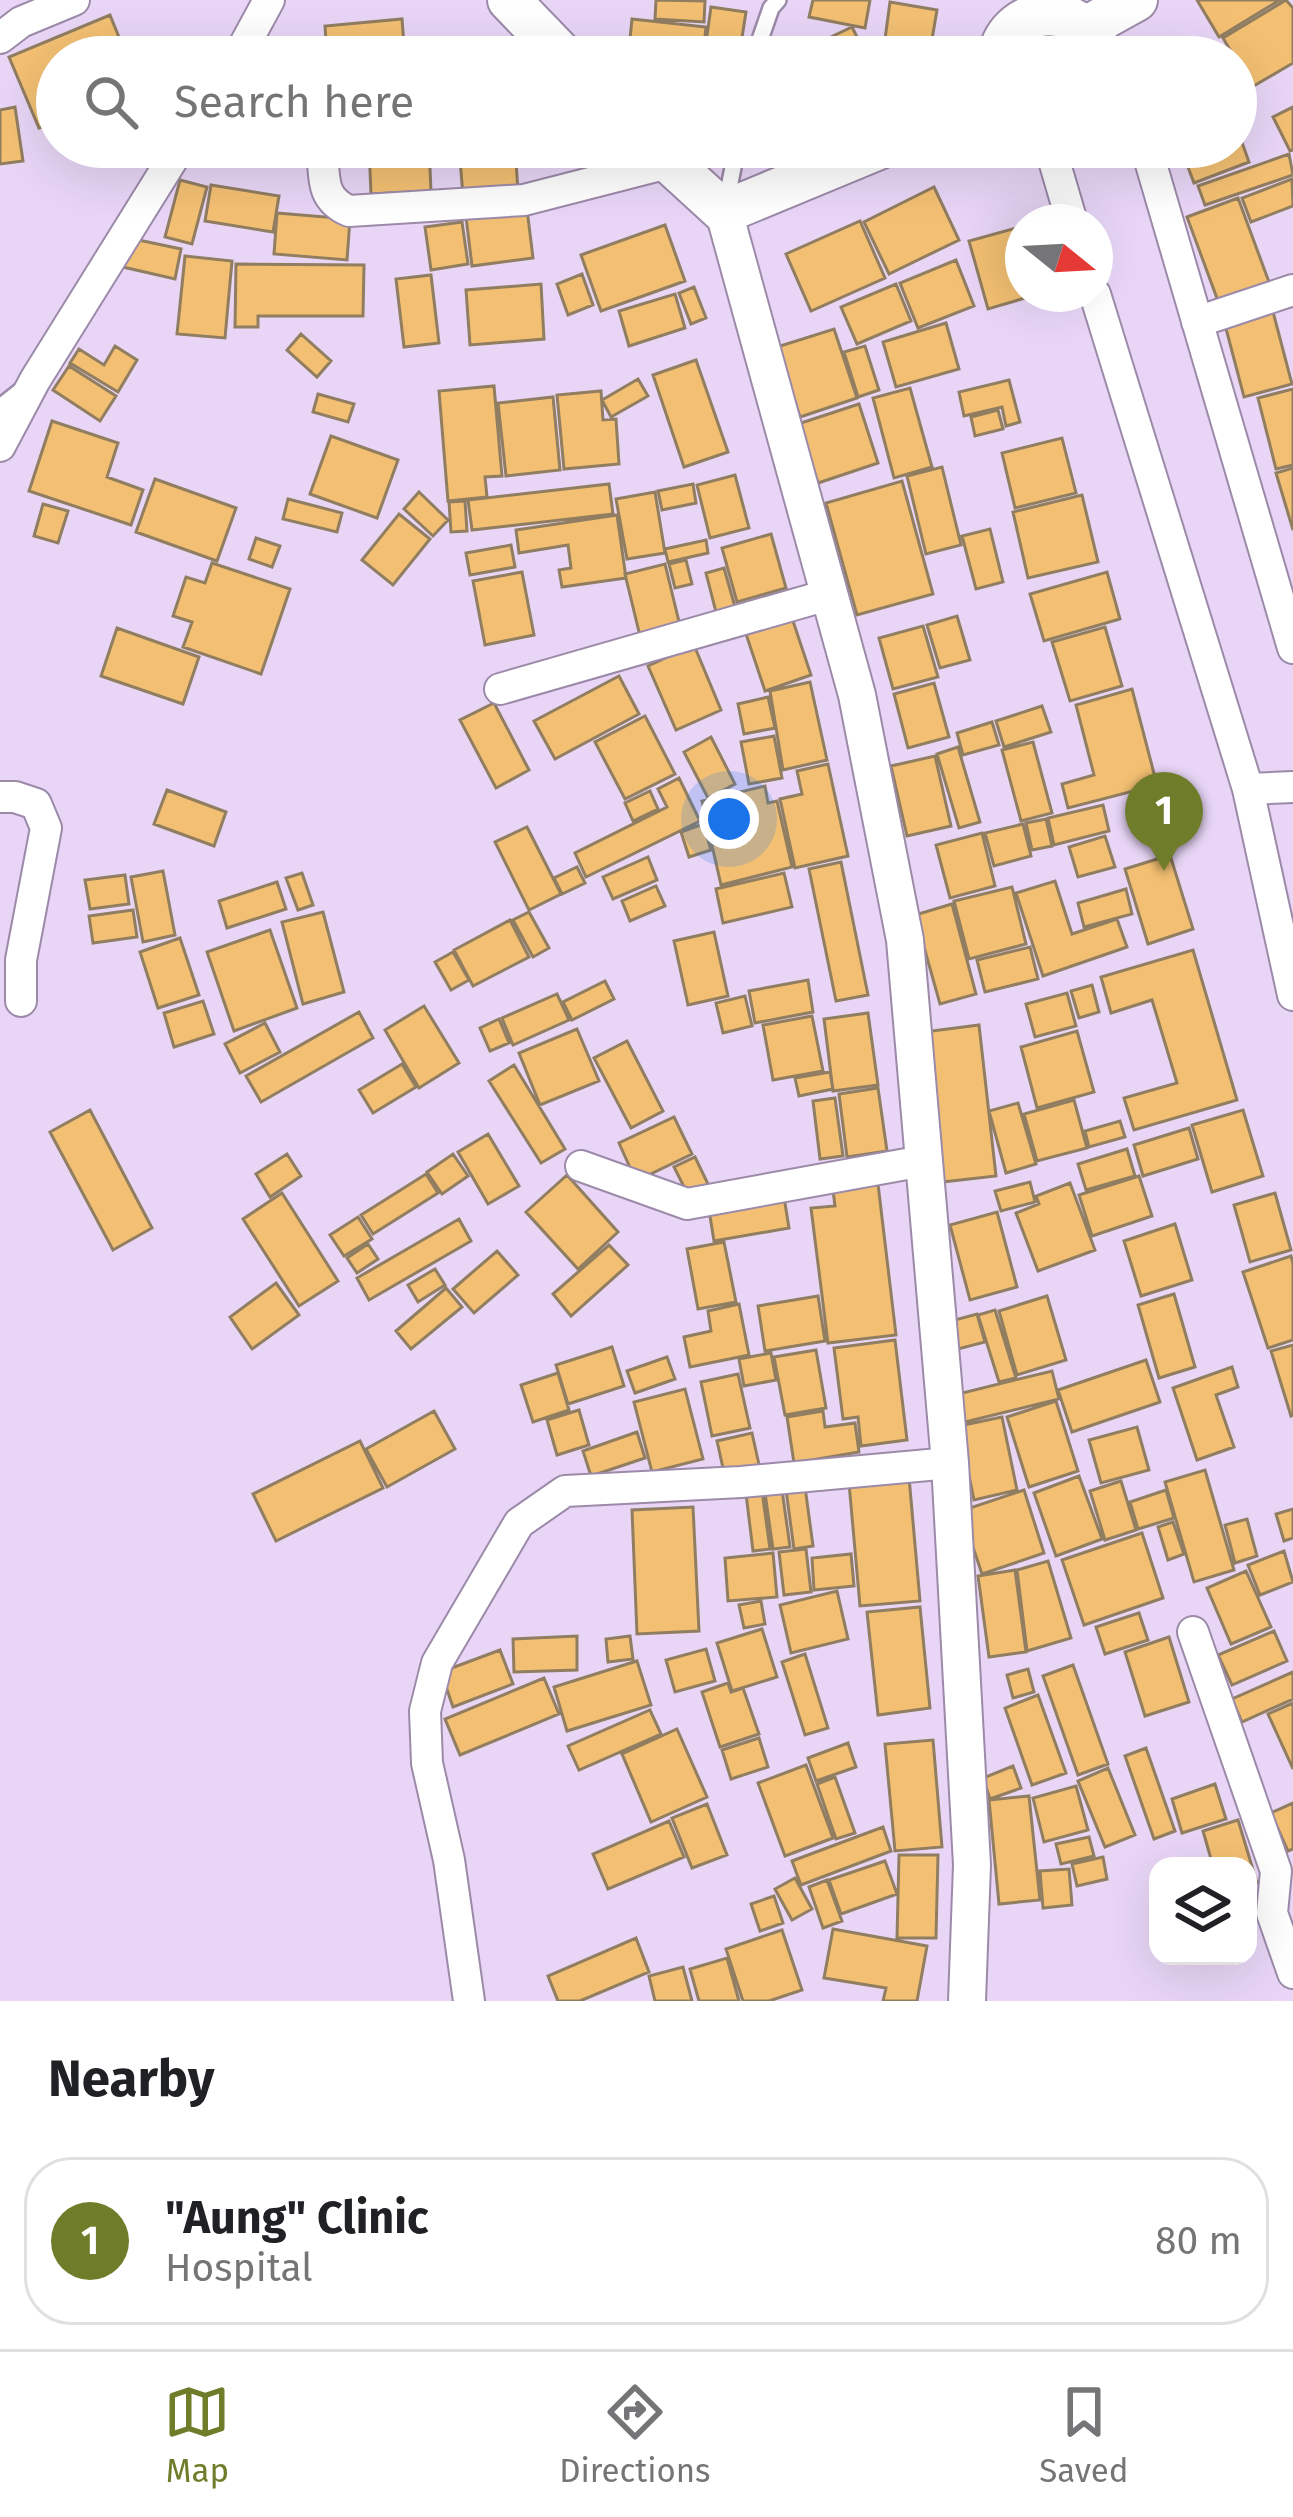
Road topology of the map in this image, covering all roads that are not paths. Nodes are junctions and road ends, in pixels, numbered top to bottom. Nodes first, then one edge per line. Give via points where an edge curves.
1 (74, 0) edge
2 (268, 0) edge
3 (508, 0) edge
4 (778, 0) edge
5 (1136, 0) edge
6 (1090, 25) edge
7 (1007, 27) edge
8 (251, 36) edge
9 (544, 36) edge
10 (761, 36) edge
11 (0, 38) edge
12 (166, 168) edge
13 (324, 168) edge
14 (621, 168) edge
15 (675, 168) edge
16 (732, 168) edge
17 (830, 168) edge
18 (1056, 168) edge
19 (1152, 168) edge
20 (1067, 204) edge
21 (724, 212) junction
22 (1293, 290) edge
23 (1101, 312) edge
24 (1197, 322) junction
25 (35, 380) junction
26 (0, 406) edge
27 (0, 446) edge
28 (831, 595) junction
29 (1293, 648) edge
30 (500, 689) dead end
31 (1293, 787) edge
32 (1248, 789) junction
33 (0, 797) edge
34 (1293, 995) edge
35 (21, 1001) dead end
36 (923, 1161) junction
37 (581, 1166) dead end
38 (950, 1463) junction
39 (1193, 1632) dead end
40 (1293, 1973) edge
41 (469, 2001) edge
42 (967, 2001) edge

1 - 11 street
2 - 8 street
3 - 9 main road
4 - 10 lane
5 - 6 main road
6 - 7 main road via 1065,7 1046,5
12 - 25 street
13 - 14 street via 326,192 349,211 524,200
15 - 21 main road
16 - 21 lane
17 - 21 main road
18 - 20 street
19 - 24 street
21 - 28 street
22 - 24 street
23 - 32 street
24 - 29 street
25 - 26 lane
25 - 27 street
28 - 30 street
28 - 36 street via 905,940
31 - 32 street
32 - 34 street
33 - 35 street via 36,804 46,828
36 - 37 street via 687,1204
36 - 38 street
38 - 41 street via 565,1491 519,1523 437,1663 425,1711
38 - 42 street via 972,1865
39 - 40 street via 1276,1871 1271,1913

